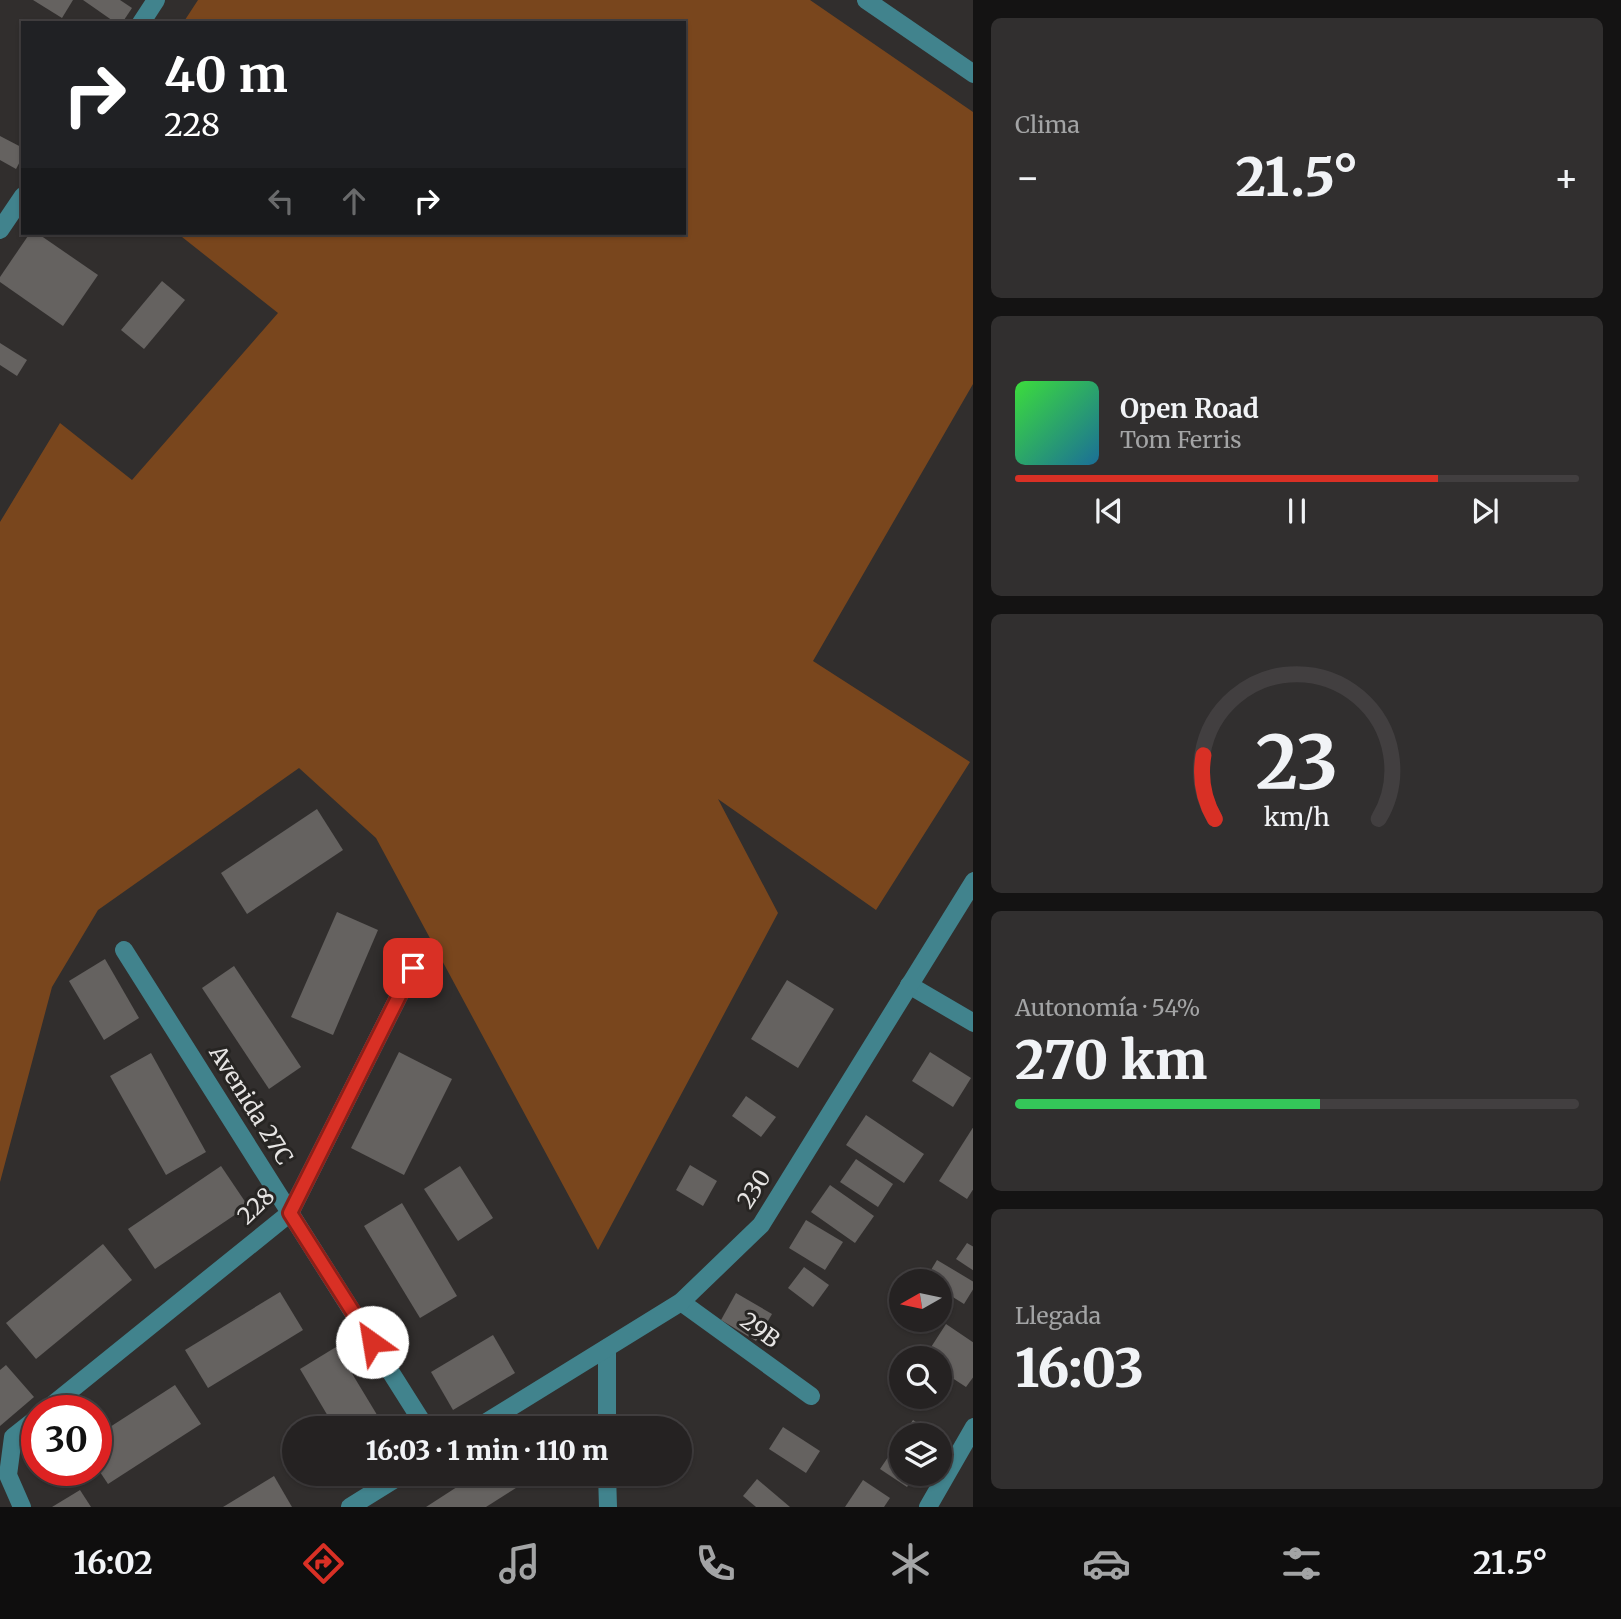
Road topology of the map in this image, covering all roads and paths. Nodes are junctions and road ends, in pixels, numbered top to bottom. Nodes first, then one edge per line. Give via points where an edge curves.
1 (156, 0) edge
2 (866, 0) edge
3 (891, 7) edge
4 (142, 21) edge
5 (973, 73) edge
6 (21, 198) edge
7 (0, 230) edge
8 (973, 883) edge
9 (124, 950) dead end
10 (413, 968) dead end
11 (909, 985) junction
12 (973, 1022) edge
13 (290, 1213) junction
14 (681, 1303) junction
15 (607, 1348) junction
16 (65, 1395) edge
17 (811, 1396) dead end
18 (418, 1416) edge
19 (496, 1416) edge
20 (607, 1416) edge
21 (973, 1429) edge
22 (21, 1431) edge
23 (384, 1486) edge
24 (607, 1486) edge
25 (931, 1506) edge
26 (22, 1507) edge
27 (350, 1507) edge
28 (608, 1507) edge

1 - 4 street
2 - 3 street
3 - 5 street
6 - 7 street
8 - 11 street, 230
9 - 13 street, Avenida 27C
10 - 13 street, 228
11 - 12 street
11 - 14 street, 230 via 761,1225
13 - 16 street, 228
13 - 18 street, Avenida 27C
14 - 15 street, 230
14 - 17 street, 29B
15 - 19 street, 230
15 - 20 street
21 - 25 street
22 - 26 street via 13,1437 8,1475
23 - 27 street
24 - 28 street

